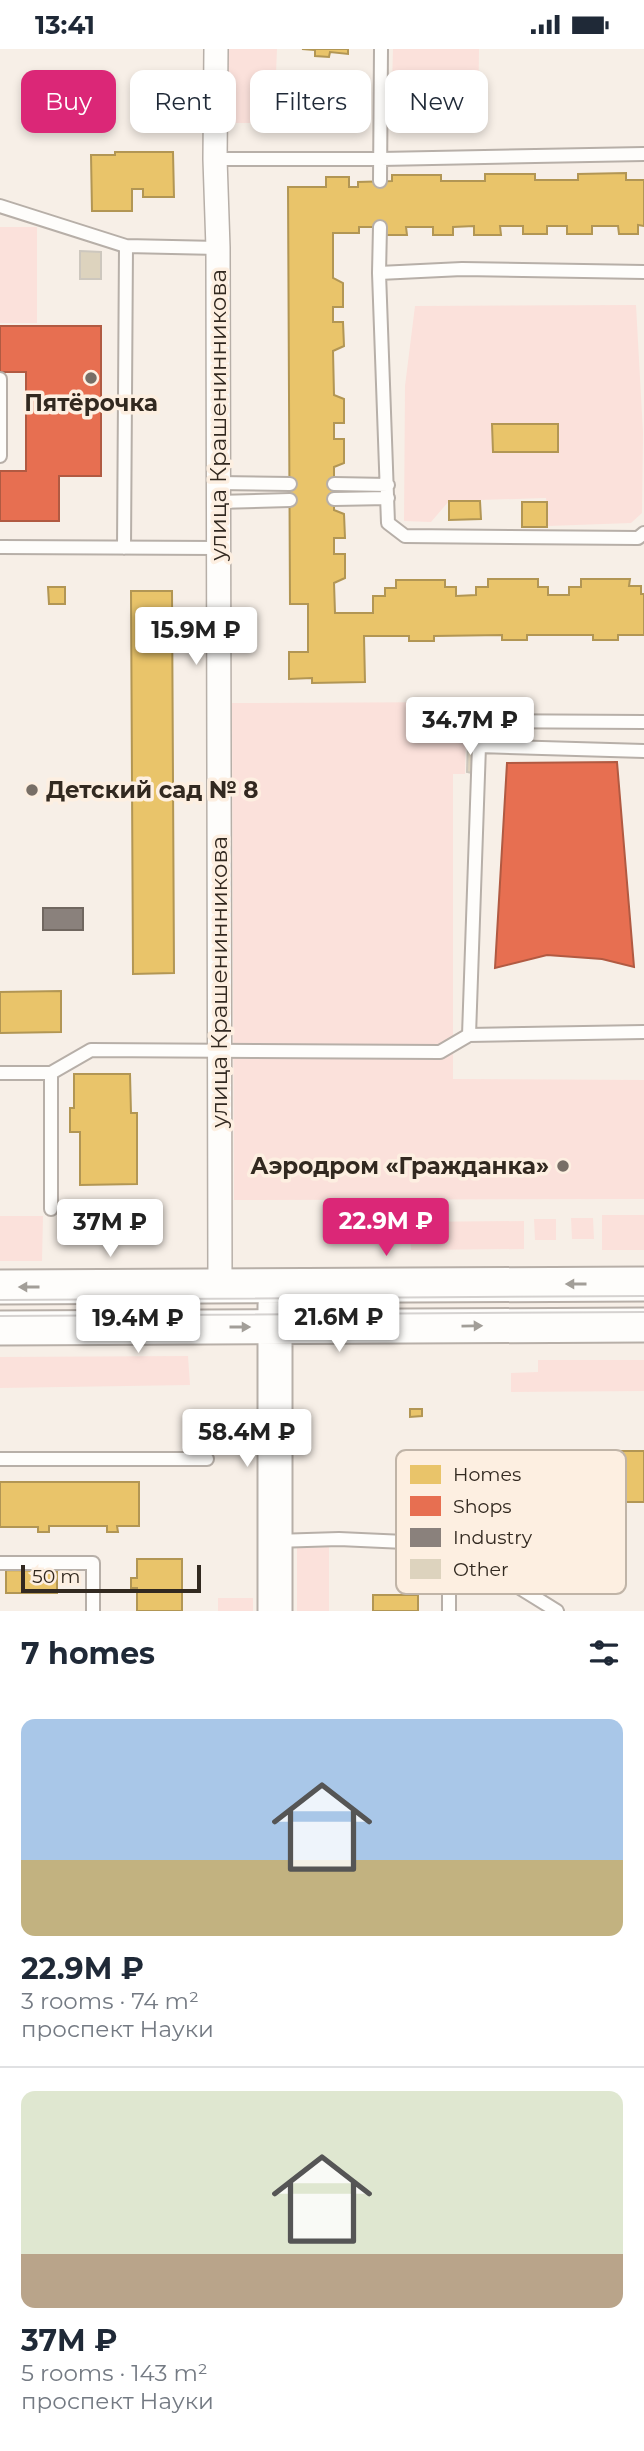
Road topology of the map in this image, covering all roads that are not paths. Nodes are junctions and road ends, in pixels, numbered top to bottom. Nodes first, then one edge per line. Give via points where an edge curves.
1 (216, 49) edge
2 (381, 49) edge
3 (644, 154) edge
4 (215, 159) junction
5 (380, 159) junction
6 (380, 181) dead end
7 (0, 207) edge
8 (380, 227) dead end
9 (126, 246) junction
10 (218, 248) junction
11 (644, 272) edge
12 (379, 273) junction
13 (0, 379) edge
14 (0, 456) edge
15 (290, 484) dead end
16 (334, 484) dead end
17 (388, 491) junction
18 (217, 493) junction
19 (334, 499) dead end
20 (290, 500) dead end
21 (644, 533) edge
22 (0, 547) edge
23 (124, 548) junction
24 (217, 548) junction
25 (644, 722) edge
26 (479, 746) junction
27 (644, 751) edge
28 (644, 1032) edge
29 (469, 1035) junction
30 (218, 1049) junction
31 (0, 1073) edge
32 (51, 1073) junction
33 (51, 1209) dead end
34 (644, 1284) edge
35 (275, 1285) junction
36 (219, 1286) junction
37 (0, 1287) edge
38 (644, 1325) edge
39 (275, 1327) junction
40 (0, 1328) edge
41 (0, 1459) edge
42 (207, 1459) dead end
43 (274, 1541) junction
44 (396, 1542) edge
45 (0, 1563) edge
46 (530, 1594) edge
47 (93, 1611) edge
48 (275, 1611) edge
49 (557, 1611) edge

1 - 4 street, улица Крашенинникова
2 - 5 lane
3 - 5 lane
4 - 5 lane
4 - 10 street, улица Крашенинникова
5 - 6 lane
7 - 9 lane
8 - 12 lane
9 - 10 lane
9 - 23 lane
10 - 18 street, улица Крашенинникова
11 - 12 lane via 462,269
12 - 17 lane
13 - 14 lane
15 - 18 lane
16 - 17 lane
17 - 19 lane
17 - 21 lane via 388,523 405,536 638,538
18 - 20 lane
18 - 24 street, улица Крашенинникова
22 - 23 lane
23 - 24 lane
24 - 30 street, улица Крашенинникова
25 - 26 lane via 480,721
26 - 27 lane
26 - 29 lane
28 - 29 lane
29 - 30 lane via 440,1052
30 - 32 lane via 91,1050
30 - 36 street, улица Крашенинникова
31 - 32 lane
32 - 33 lane
34 -> 35 main road
35 - 36 main road
35 - 39 main road
36 -> 37 main road
39 -> 38 main road
40 -> 39 main road
39 - 43 main road
41 - 42 lane
43 - 44 lane
43 - 48 main road
45 - 47 lane via 93,1563
46 - 49 lane

